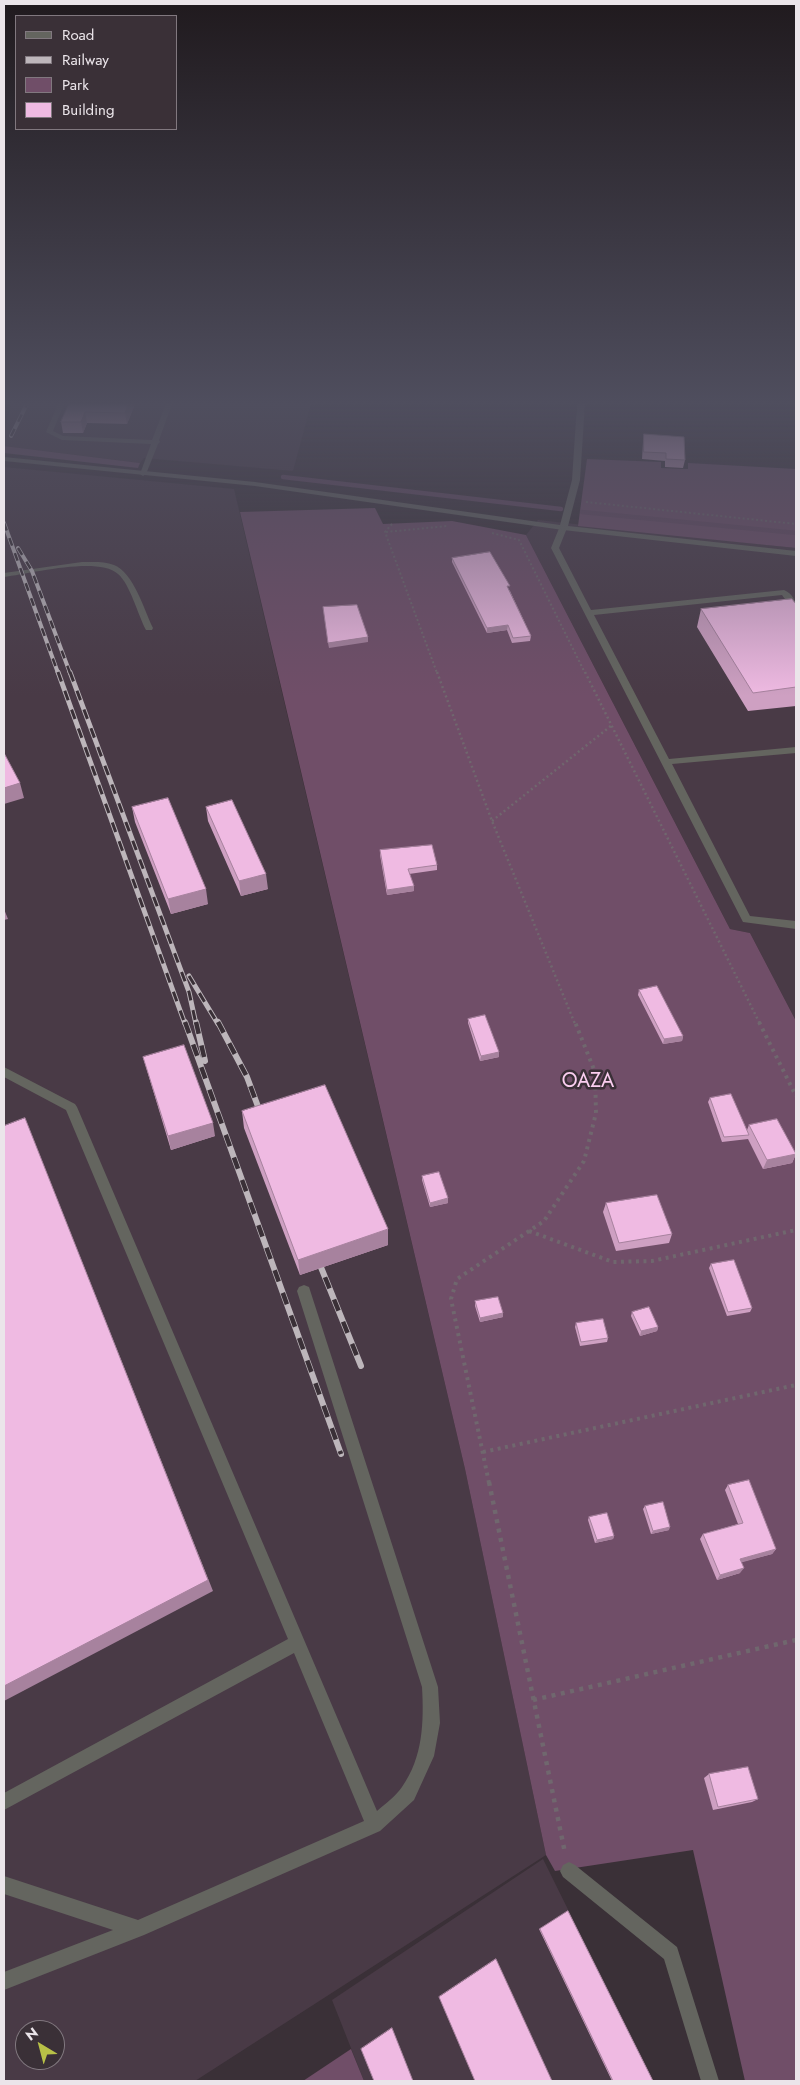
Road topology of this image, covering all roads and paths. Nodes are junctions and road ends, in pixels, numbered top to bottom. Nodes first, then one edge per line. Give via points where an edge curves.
1 (376, 501) edge
2 (570, 502) joint
3 (392, 524) dead end
4 (796, 524) edge
5 (447, 526) dead end
6 (563, 528) junction
7 (386, 532) junction
8 (487, 532) dead end
9 (796, 554) edge
10 (4, 575) edge
11 (796, 608) edge
12 (588, 612) junction
13 (149, 628) dead end
14 (612, 725) junction
15 (796, 750) edge
16 (665, 762) junction
17 (492, 820) junction
18 (796, 924) edge
19 (4, 1072) edge
20 (796, 1096) edge
21 (796, 1230) edge
22 (528, 1231) junction
23 (304, 1291) dead end
24 (796, 1384) edge
25 (483, 1452) junction
26 (796, 1640) edge
27 (297, 1643) junction
28 (533, 1700) junction
29 (4, 1802) edge
30 (374, 1825) junction
31 (569, 1871) joint
32 (4, 1885) edge
33 (138, 1929) junction
34 (4, 1981) edge
35 (710, 2081) edge

1 - 6 street
2 - 4 path
2 - 6 street
3 - 7 path
5 - 7 path
6 - 9 street
6 - 12 lane via 555,548
7 - 17 path
8 - 14 path via 519,540
10 - 13 lane via 89,563 110,565 122,573
11 - 12 lane via 784,592
12 - 16 lane
14 - 17 path
14 - 20 path
15 - 16 lane
16 - 18 lane via 747,919
17 - 22 path via 595,1072 596,1113 584,1161 544,1221
19 - 27 lane via 71,1106
21 - 22 path via 652,1261 613,1262
22 - 25 path via 457,1279 451,1299
23 - 30 lane via 430,1687 432,1723 426,1756 408,1794
24 - 25 path
25 - 28 path
26 - 28 path
27 - 29 lane
27 - 30 lane
28 - 31 path
30 - 33 lane
31 - 35 lane via 671,1953
32 - 33 lane
33 - 34 lane

